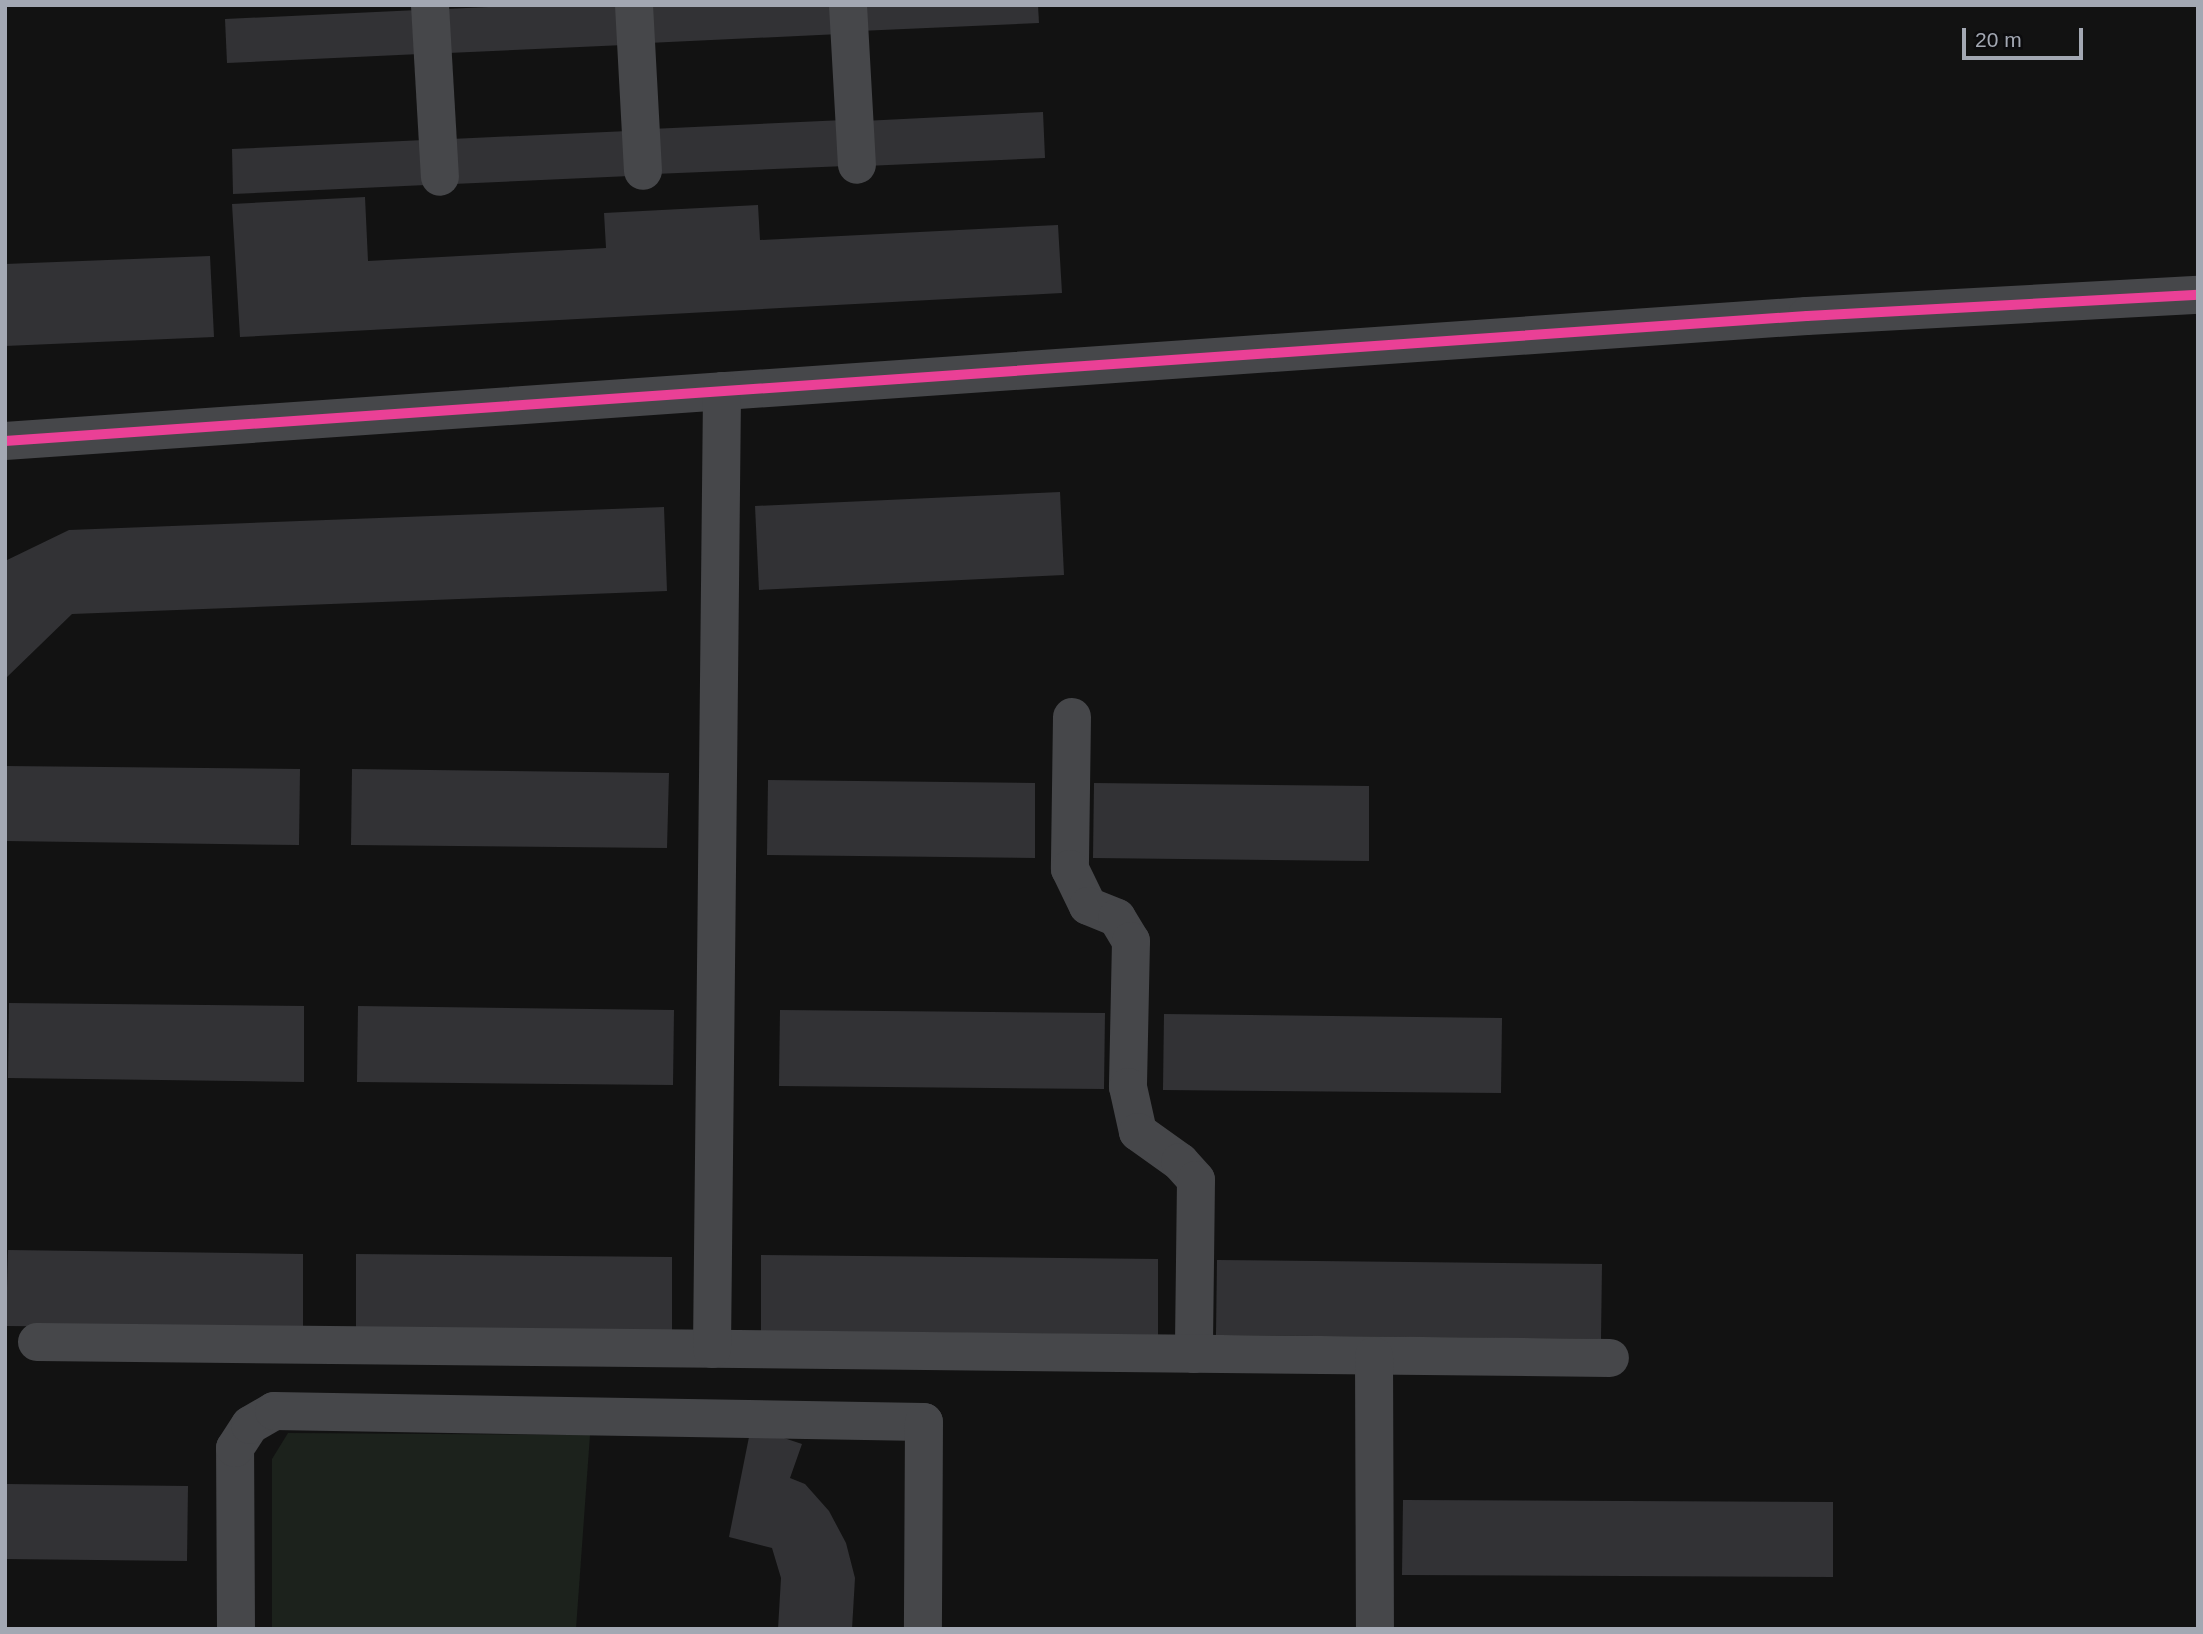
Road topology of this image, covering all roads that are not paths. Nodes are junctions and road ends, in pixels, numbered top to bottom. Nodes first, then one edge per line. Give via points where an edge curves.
1 (430, 5) edge
2 (634, 5) edge
3 (848, 5) edge
4 (857, 165) dead end
5 (643, 171) dead end
6 (440, 177) dead end
7 (2198, 295) edge
8 (722, 391) junction
9 (5, 441) edge
10 (1072, 717) dead end
11 (37, 1342) dead end
12 (712, 1349) junction
13 (1194, 1354) junction
14 (1374, 1356) junction
15 (1610, 1358) dead end
16 (236, 1629) edge
17 (923, 1629) edge
18 (1375, 1629) edge

1 - 6 street
2 - 5 street
3 - 4 street
7 - 8 street via 1793,317
8 - 9 street
8 - 12 street
10 - 13 street via 1070,869 1088,906 1116,918 1131,941 1128,1087 1138,1132 1180,1161 1196,1180
11 - 12 street
12 - 13 street
13 - 14 street
14 - 15 street
14 - 18 street
16 - 17 street via 235,1448 250,1426 274,1411 924,1422

